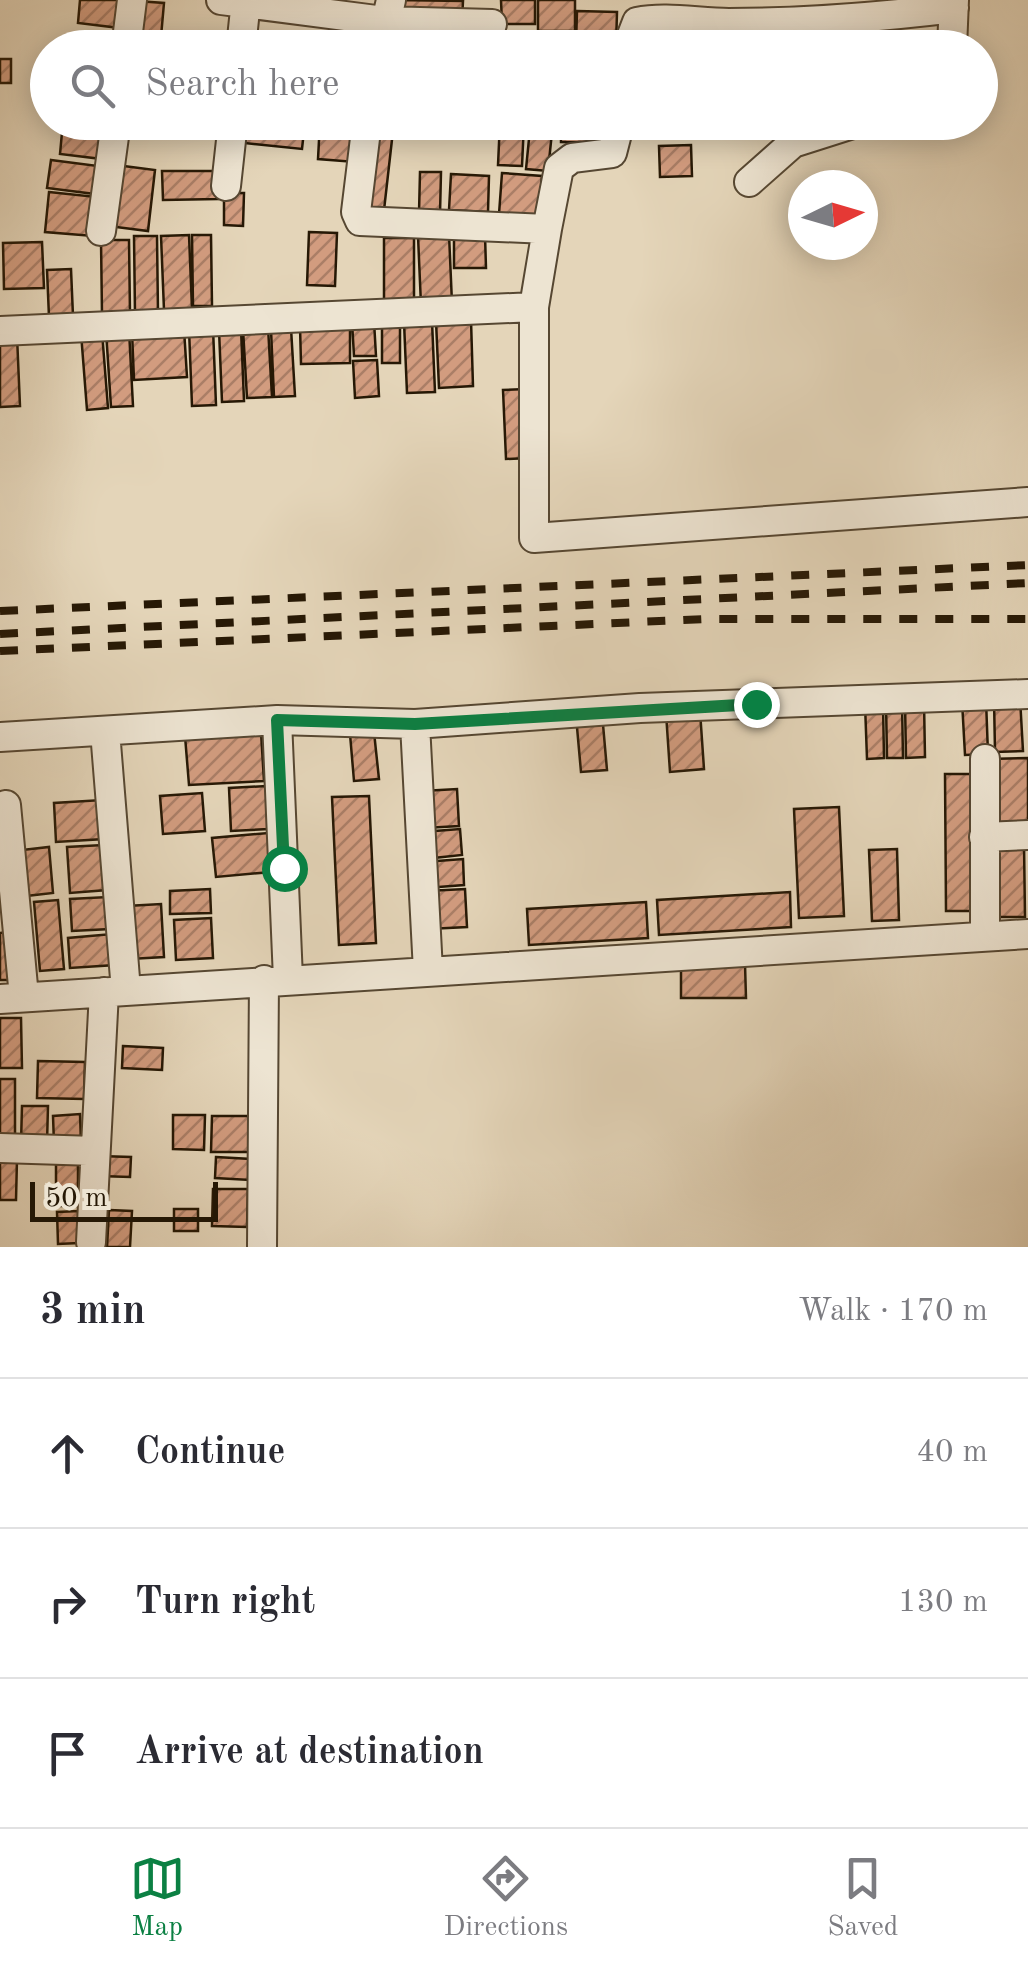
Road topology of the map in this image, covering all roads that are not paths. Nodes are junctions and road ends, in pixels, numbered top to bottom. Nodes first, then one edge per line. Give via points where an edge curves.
1 (132, 0) edge
2 (238, 1) edge
3 (954, 4) edge
4 (385, 23) edge
5 (492, 24) dead end
6 (128, 30) edge
7 (240, 30) edge
8 (633, 30) edge
9 (953, 30) edge
10 (114, 140) edge
11 (231, 140) edge
12 (365, 140) edge
13 (615, 140) edge
14 (803, 140) edge
15 (749, 182) dead end
16 (226, 186) dead end
17 (547, 228) junction
18 (101, 231) dead end
19 (534, 306) junction
20 (0, 330) edge
21 (1028, 502) edge
22 (1028, 694) edge
23 (277, 720) junction
24 (415, 724) junction
25 (105, 731) junction
26 (0, 737) edge
27 (985, 759) dead end
28 (6, 805) dead end
29 (1028, 836) edge
30 (984, 837) junction
31 (1028, 934) edge
32 (985, 936) junction
33 (428, 970) junction
34 (276, 980) junction
35 (115, 992) junction
36 (12, 998) edge
37 (0, 1148) edge
38 (96, 1151) junction
39 (92, 1242) dead end
40 (262, 1247) edge

1 - 6 street
2 - 4 street
2 - 7 street
3 - 8 street via 858,20 653,19 636,22
3 - 9 street
4 - 5 street
10 - 18 street
11 - 16 street
12 - 17 street via 360,221
13 - 17 street via 612,152 572,158 559,168
14 - 15 street
17 - 19 street
19 - 20 street
19 - 21 street via 534,538
22 - 24 street
23 - 24 street
23 - 25 street
23 - 34 street
24 - 33 street
25 - 26 street
25 - 35 street
27 - 30 street
28 - 36 street
29 - 30 street
30 - 32 street
31 - 32 street
32 - 33 street
33 - 34 street
34 - 35 street
34 - 40 street
35 - 36 street
35 - 38 street
37 - 38 street
38 - 39 street

